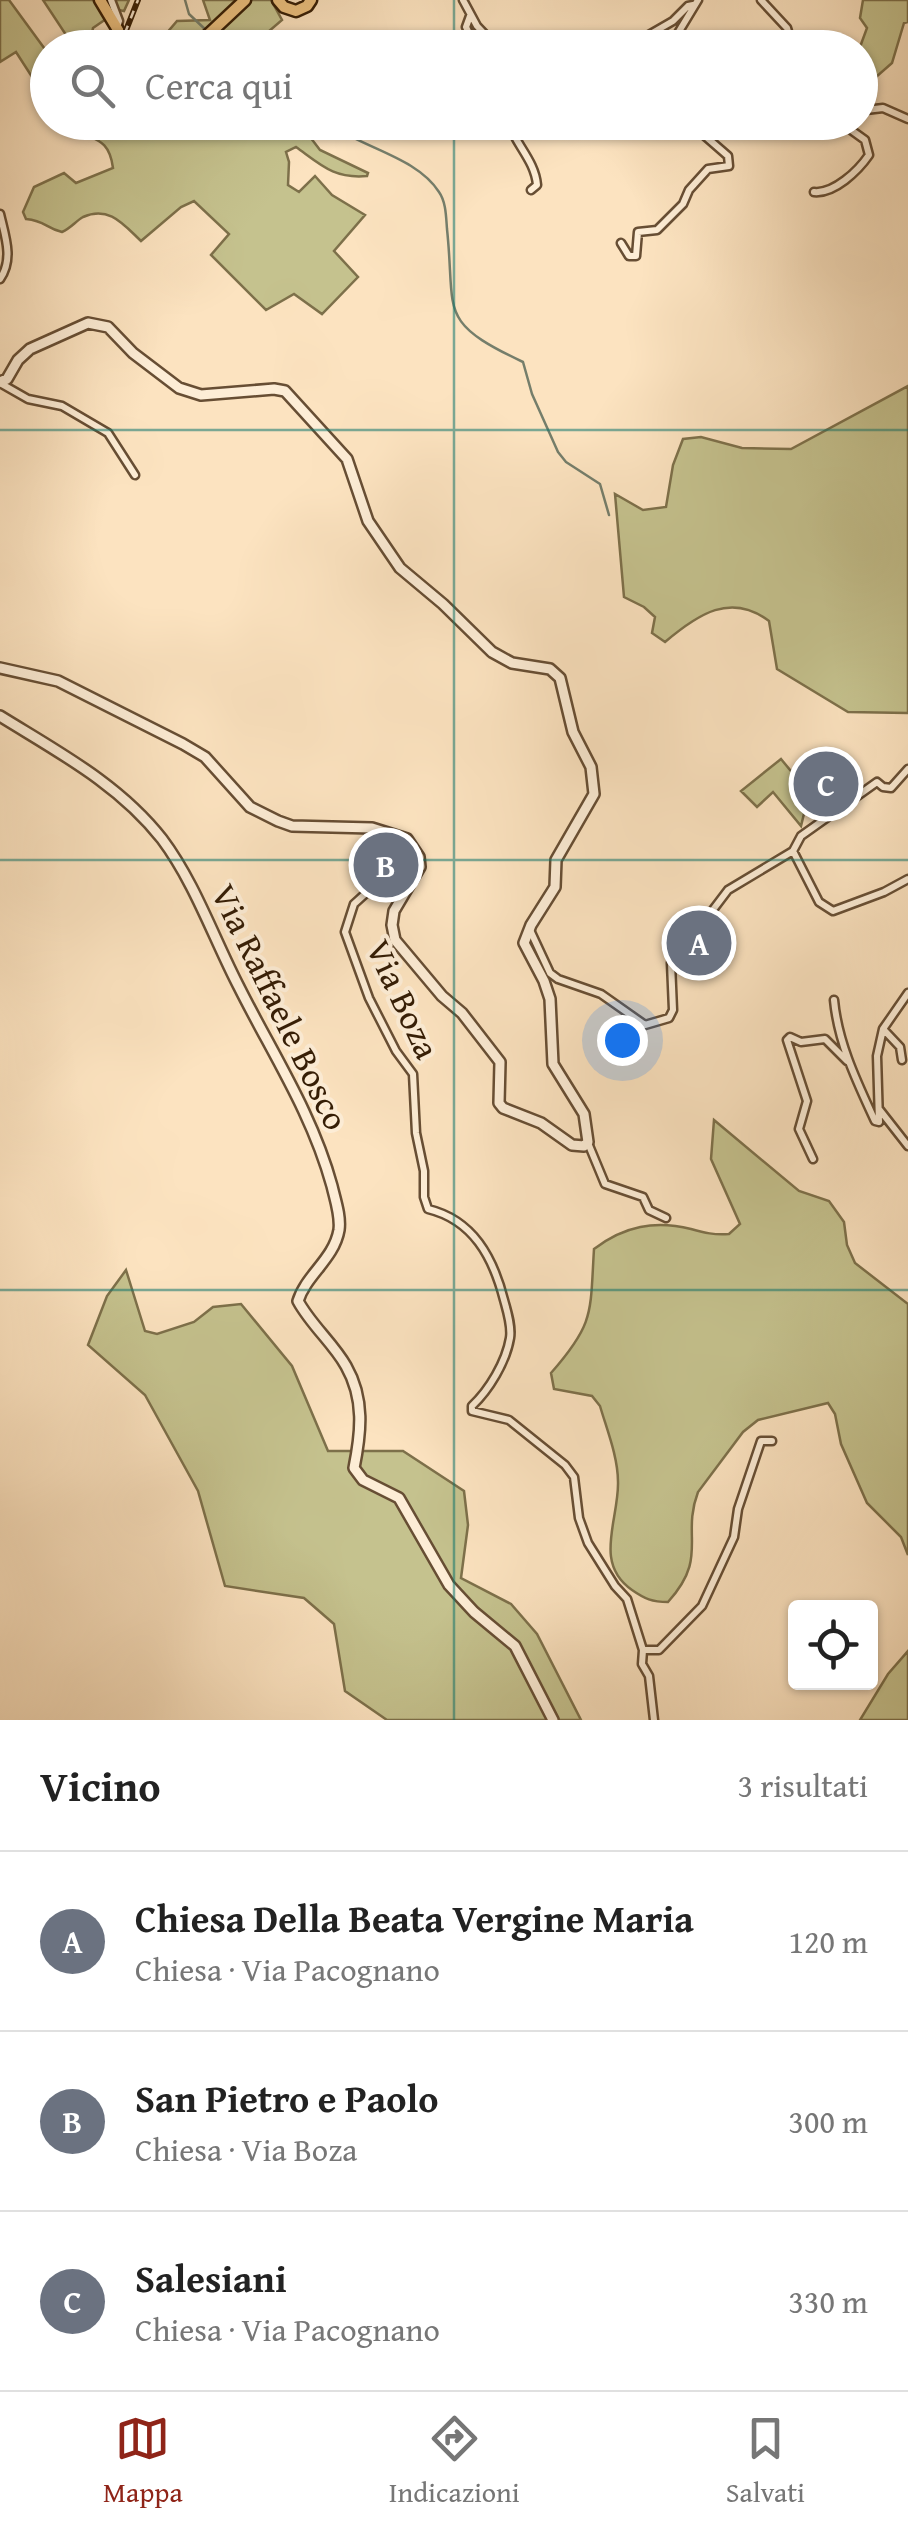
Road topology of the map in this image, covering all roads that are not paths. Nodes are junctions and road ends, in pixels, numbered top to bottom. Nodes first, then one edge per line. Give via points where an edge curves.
1 (100, 0) edge
2 (111, 0) edge
3 (245, 0) edge
4 (278, 0) edge
5 (311, 0) edge
6 (463, 0) edge
7 (761, 0) edge
8 (695, 3) edge
9 (470, 15) junction
10 (117, 29) joint
11 (212, 30) edge
12 (468, 30) edge
13 (481, 30) edge
14 (655, 30) edge
15 (682, 30) edge
16 (788, 30) edge
17 (878, 108) edge
18 (908, 119) edge
19 (515, 140) edge
20 (710, 140) edge
21 (865, 140) edge
22 (531, 190) dead end
23 (814, 192) dead end
24 (0, 214) edge
25 (621, 244) dead end
26 (0, 278) edge
27 (0, 382) edge
28 (134, 476) dead end
29 (0, 668) edge
30 (0, 716) edge
31 (908, 769) edge
32 (399, 836) junction
33 (793, 851) junction
34 (908, 879) edge
35 (529, 928) junction
36 (908, 993) edge
37 (834, 1000) dead end
38 (883, 1028) junction
39 (902, 1060) dead end
40 (851, 1064) junction
41 (878, 1108) junction
42 (588, 1142) junction
43 (908, 1146) edge
44 (813, 1158) dead end
45 (666, 1218) dead end
46 (772, 1440) dead end
47 (643, 1650) junction
48 (552, 1720) edge
49 (654, 1720) edge

1 - 10 main road
2 - 10 street
3 - 11 main road
4 - 5 main road via 290,11
6 - 9 street
7 - 16 street
8 - 14 street
8 - 15 street
9 - 12 street
9 - 13 street
17 - 18 street
19 - 22 street via 536,174
20 - 25 street via 728,156 729,166 708,169 657,230 638,232 636,256
21 - 23 street via 869,156 863,164
24 - 26 street via 8,266
27 - 28 street via 108,433
27 - 35 street via 30,349 88,322 108,326 133,353 191,393 274,389 292,397 348,460 368,522 400,568 492,652 560,678 594,794 556,860 556,887
29 - 32 street via 58,681 184,744 205,757 250,807 278,821
30 - 48 street, Via Raffaele Bosco via 113,790 163,841 194,895 288,1073 330,1180 340,1228 298,1301 346,1366 360,1403 354,1468 399,1498 449,1586 515,1646
31 - 33 street via 891,788 877,782 801,836
32 - 42 street via 420,861 394,910 395,940 500,1062 503,1108 572,1145
32 - 47 street, Via Boza via 388,874 354,904 345,932 358,976 413,1074 428,1208 450,1214 473,1234 498,1276 510,1336 472,1412 509,1420 574,1477 582,1530 627,1600
33 - 34 street via 819,902 833,911
33 - 35 street via 728,890 675,948 673,1010 659,1023 645,1025 601,994 558,979
35 - 42 street via 524,944 550,999 553,1064 584,1114
36 - 38 street
37 - 40 street
38 - 39 street
38 - 41 street via 876,1056
40 - 41 street via 876,1122
40 - 44 street via 825,1039 787,1040 806,1102 799,1129
41 - 43 street
42 - 45 street via 605,1184 643,1197 649,1210
46 - 47 street via 761,1441 734,1537 702,1606 659,1650
47 - 49 street, Via Boza

